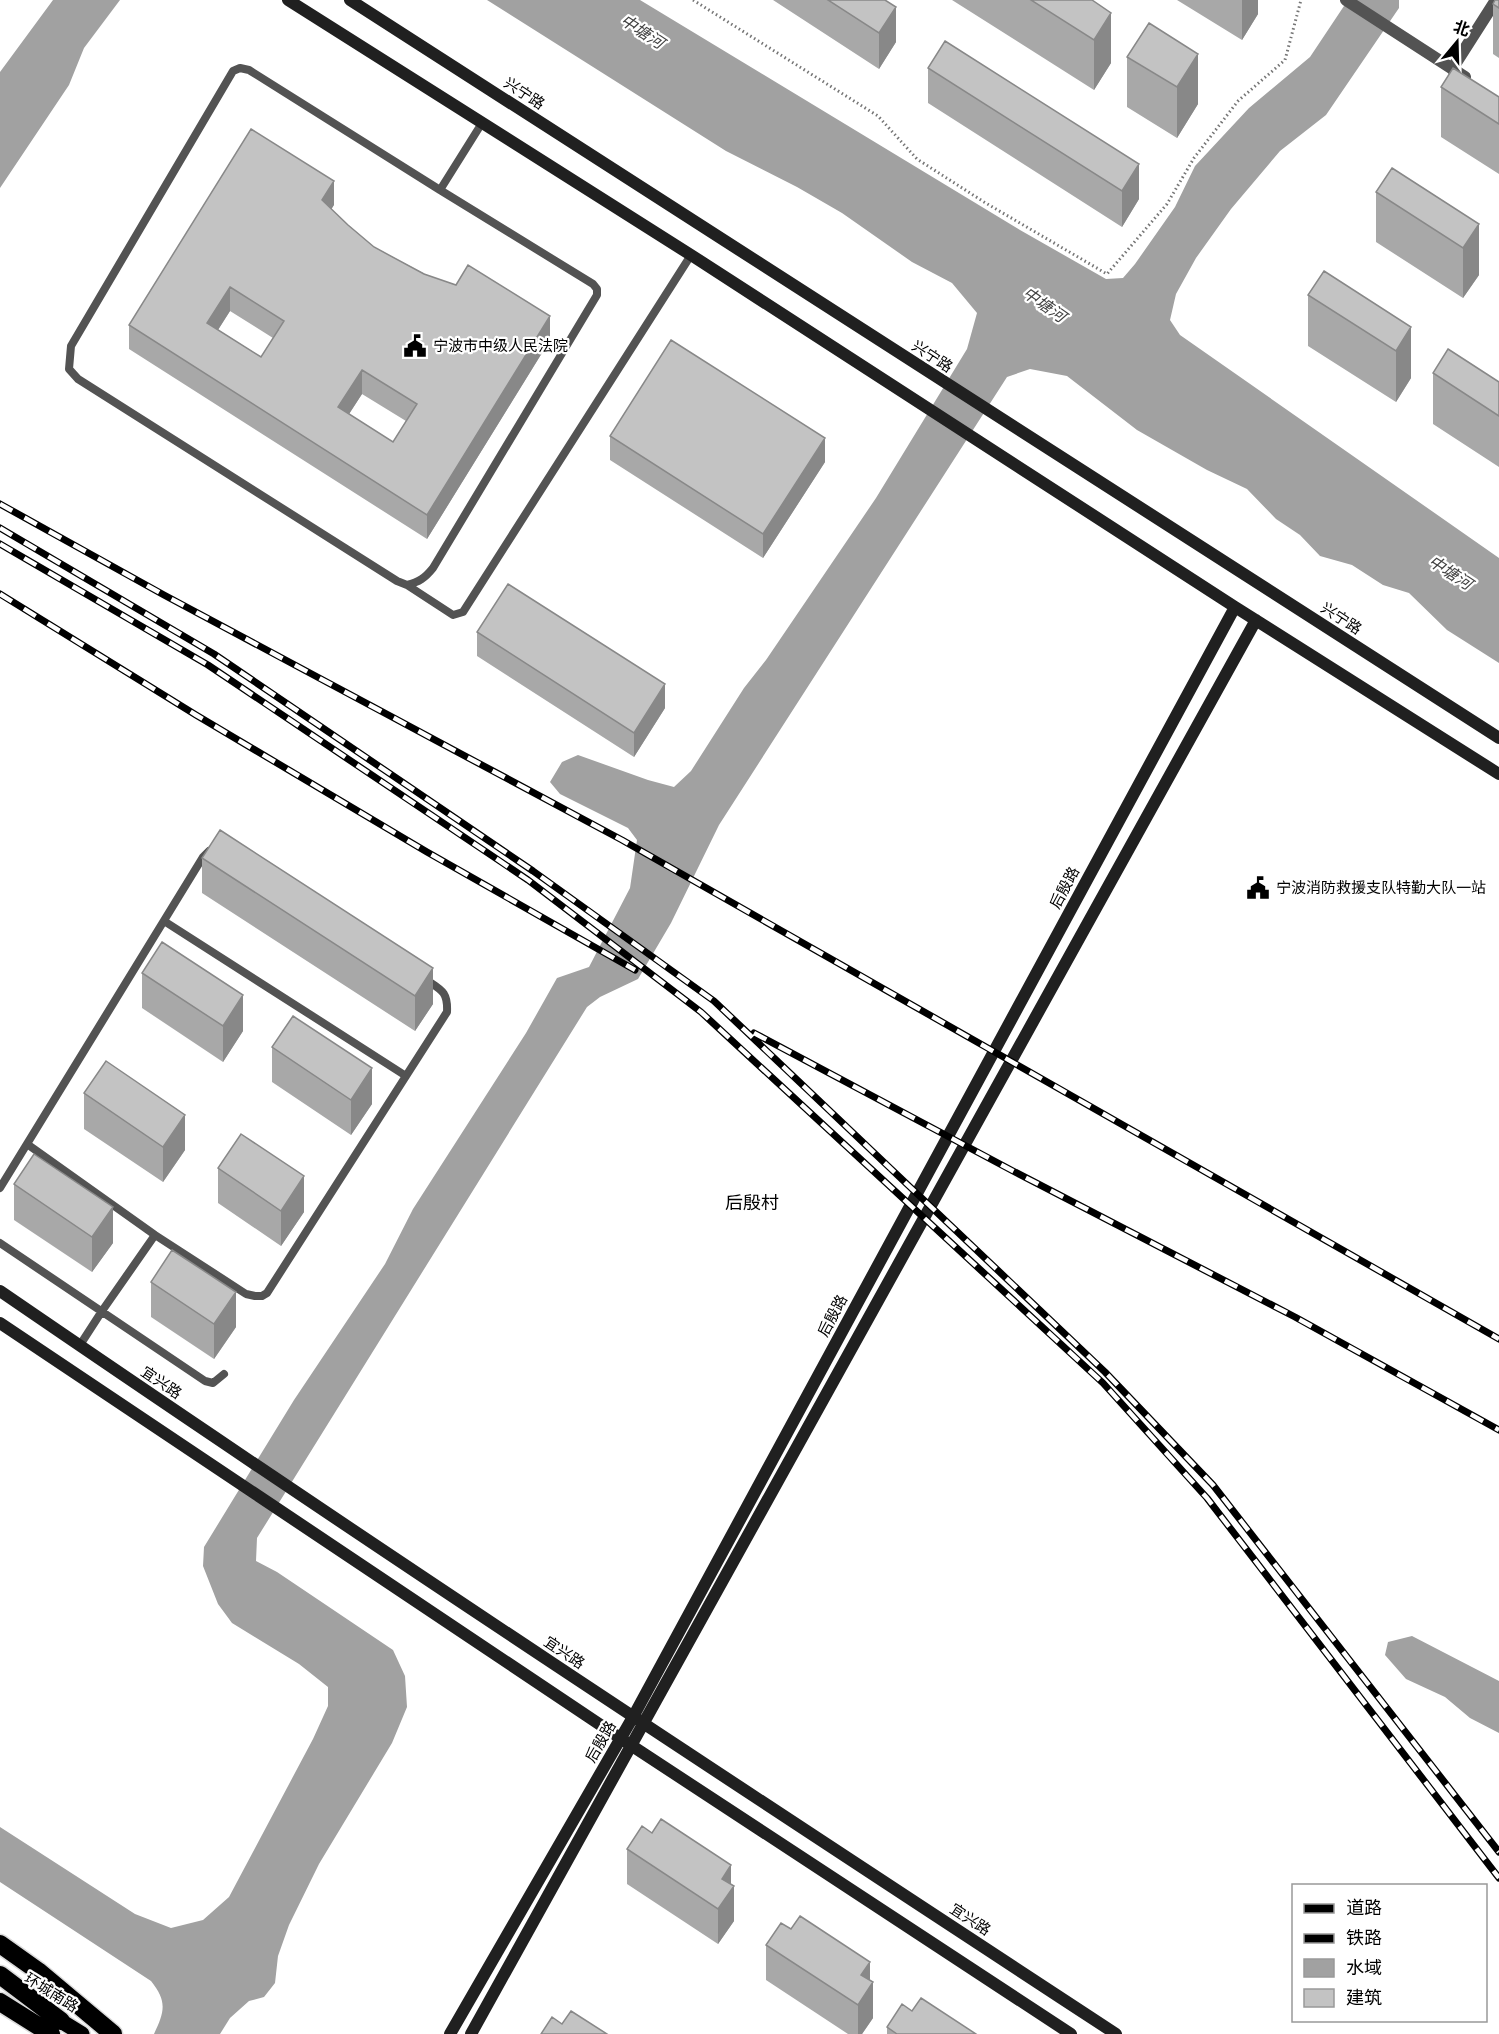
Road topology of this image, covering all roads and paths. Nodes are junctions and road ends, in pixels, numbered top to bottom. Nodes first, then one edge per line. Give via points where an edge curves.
1 (288, 0) edge
2 (350, 0) edge
3 (693, 0) edge
4 (1300, 0) edge
5 (1346, 0) edge
6 (1496, 0) edge
7 (1452, 69) junction
8 (1480, 87) edge
9 (482, 123) junction
10 (440, 189) junction
11 (691, 255) junction
12 (407, 585) junction
13 (1235, 607) junction
14 (1256, 620) junction
15 (1499, 738) edge
16 (1499, 774) edge
17 (213, 846) edge
18 (164, 921) junction
19 (416, 973) edge
20 (406, 1076) junction
21 (27, 1144) junction
22 (0, 1188) edge
23 (155, 1235) junction
24 (0, 1243) edge
25 (0, 1291) edge
26 (102, 1311) junction
27 (0, 1323) edge
28 (80, 1346) junction
29 (224, 1374) dead end
30 (633, 1717) junction
31 (644, 1725) junction
32 (620, 1738) junction
33 (632, 1745) junction
34 (0, 1944) edge
35 (0, 1975) edge
36 (0, 1982) edge
37 (0, 2002) edge
38 (56, 2027) edge
39 (82, 2034) edge
40 (113, 2034) edge
41 (450, 2034) edge
42 (471, 2034) edge
43 (1071, 2034) edge
44 (1116, 2034) edge

1 - 9 main road
2 - 15 main road, 兴宁路
3 - 4 path via 878,116 917,159 1107,274 1167,204 1194,158 1238,101 1285,60
5 - 7 street
6 - 7 street
7 - 8 street
9 - 10 lane
9 - 11 main road
10 - 12 lane via 593,284 597,295 433,568 424,579
10 - 12 lane via 249,70 233,70 71,346 69,359 69,369 78,379
11 - 12 lane via 464,612 453,615
11 - 13 main road
13 - 14 main road
13 - 30 main road, 后殷路
14 - 16 main road
14 - 31 main road, 后殷路
17 - 18 lane via 202,857
18 - 20 lane
18 - 21 lane
19 - 20 lane via 445,993 447,1012
20 - 23 lane via 267,1293 246,1294
21 - 22 lane
21 - 23 lane
23 - 26 lane
24 - 26 lane
25 - 28 main road, 宜兴路
26 - 28 lane
26 - 29 lane via 205,1382 213,1383
27 - 32 main road
28 - 30 main road, 宜兴路
30 - 31 main road, 宜兴路
30 - 32 main road, 后殷路
31 - 33 main road, 后殷路
31 - 44 main road, 宜兴路
32 - 33 main road
32 - 41 main road, 后殷路
33 - 42 main road, 后殷路
33 - 43 main road
34 - 40 highway
35 - 38 highway
36 - 38 main road, 环城南路
37 - 38 highway
38 - 39 main road, 环城南路

